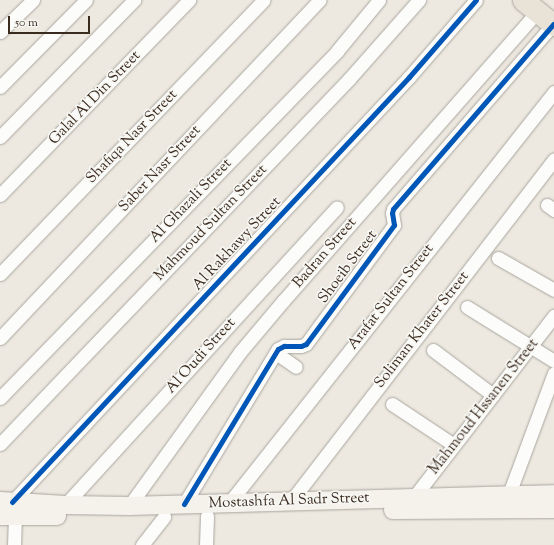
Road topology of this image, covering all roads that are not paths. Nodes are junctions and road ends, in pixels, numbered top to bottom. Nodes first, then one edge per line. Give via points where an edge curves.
1 (33, 0) edge
2 (86, 0) edge
3 (134, 0) edge
4 (189, 0) edge
5 (264, 0) edge
6 (320, 0) edge
7 (379, 0) edge
8 (420, 0) edge
9 (476, 0) edge
10 (542, 15) edge
11 (0, 32) edge
12 (0, 87) edge
13 (554, 92) edge
14 (0, 137) edge
15 (554, 160) edge
16 (0, 195) edge
17 (337, 207) dead end
18 (498, 258) dead end
19 (0, 274) edge
20 (554, 290) edge
21 (467, 307) dead end
22 (554, 316) edge
23 (0, 338) edge
24 (531, 346) junction
25 (433, 350) dead end
26 (276, 353) junction
27 (554, 360) edge
28 (296, 367) dead end
29 (554, 373) edge
30 (493, 395) junction
31 (0, 398) edge
32 (392, 404) dead end
33 (0, 444) edge
34 (454, 445) junction
35 (509, 494) junction
36 (554, 494) edge
37 (414, 497) junction
38 (291, 501) junction
39 (229, 503) junction
40 (184, 504) junction
41 (65, 506) junction
42 (129, 506) junction
43 (7, 509) edge
44 (554, 509) edge
45 (207, 516) junction
46 (164, 517) junction
47 (14, 545) edge
48 (142, 545) edge
49 (206, 545) edge

1 - 11 street
2 - 12 street
3 - 14 street
4 - 16 street, Galal Al Din Street
5 - 19 street, Shafiqa Nasr Street
6 - 23 street, Saber Nasr Street
7 - 31 street, Al Ghazali Street via 337,51
8 - 33 street, Mahmoud Sultan Street via 349,79
9 - 43 street, Al Rakhawy Street via 409,77
10 - 26 street, Shoeib Street via 393,209 394,225 306,344 281,347
10 - 42 street, Badran Street via 282,301 240,352
13 - 39 street, Arafat Sultan Street
15 - 38 street, Soliman Khater Street
17 - 41 street, Al Oudi Street
18 - 20 street
21 - 24 street
22 - 24 street, Mahmoud Hssanen Street
24 - 27 street
24 - 30 street, Mahmoud Hssanen Street
25 - 30 street
26 - 28 street
26 - 40 street
29 - 35 street
30 - 34 street, Mahmoud Hssanen Street
32 - 34 street
34 - 37 street, Mahmoud Hssanen Street
35 - 36 main road, Mostashfa Al Sadr Street
35 - 37 main road, Mostashfa Al Sadr Street
37 - 38 main road, Mostashfa Al Sadr Street
38 - 39 main road, Mostashfa Al Sadr Street
39 - 40 main road, Mostashfa Al Sadr Street
40 - 42 main road, Mostashfa Al Sadr Street
41 - 42 main road, Mostashfa Al Sadr Street
41 - 43 main road, Mostashfa Al Sadr Street
43 - 46 main road, Mostashfa Al Sadr Street
43 - 47 street
44 - 45 main road, Mostashfa Al Sadr Street
45 - 46 main road, Mostashfa Al Sadr Street
45 - 49 street
46 - 48 street

